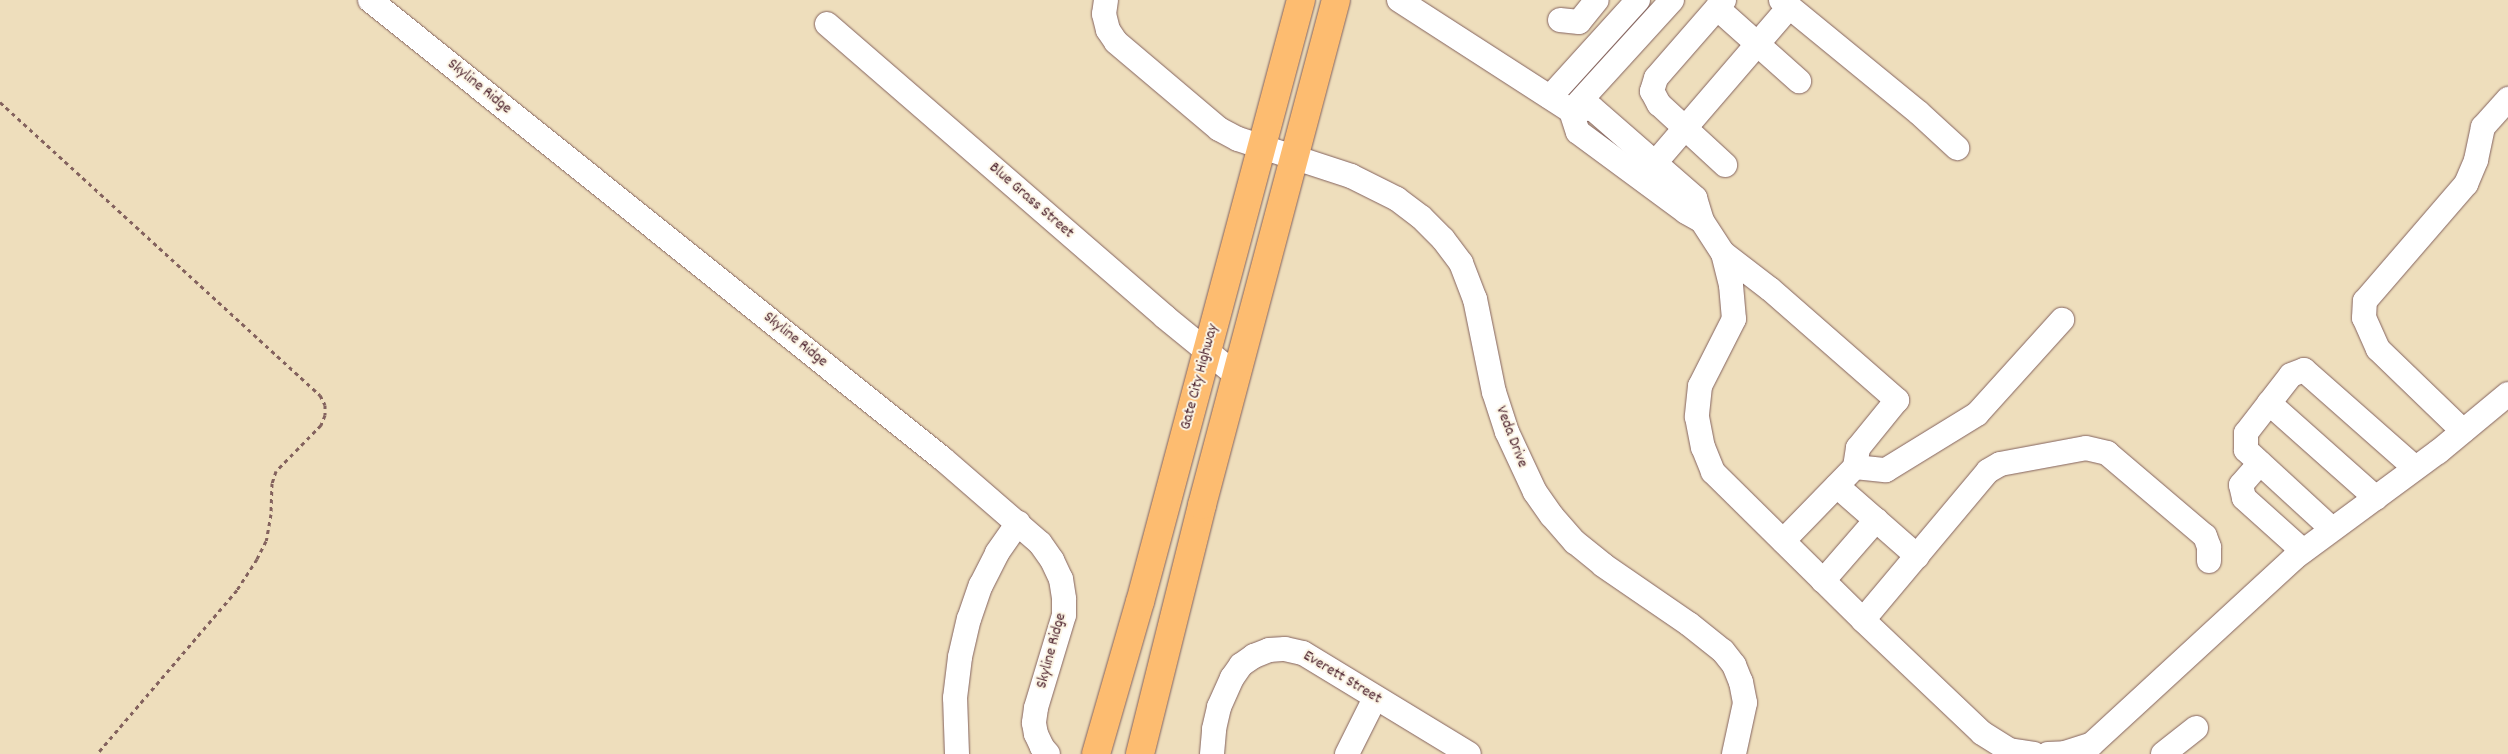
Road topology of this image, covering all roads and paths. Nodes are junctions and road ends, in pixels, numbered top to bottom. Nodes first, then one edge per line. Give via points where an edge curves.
1 (370, 0) edge
2 (1106, 0) edge
3 (1301, 0) edge
4 (1336, 0) edge
5 (1399, 0) edge
6 (1597, 0) edge
7 (1637, 0) edge
8 (1672, 0) edge
9 (1786, 2) edge
10 (1721, 4) edge
11 (1656, 18) junction
12 (1560, 20) dead end
13 (827, 24) dead end
14 (1757, 44) junction
15 (1800, 81) dead end
16 (1550, 97) junction
17 (2508, 99) edge
18 (0, 102) edge
19 (1571, 111) junction
20 (1685, 128) junction
21 (1262, 146) junction
22 (1957, 148) dead end
23 (1294, 156) junction
24 (1655, 163) junction
25 (1725, 165) dead end
26 (1702, 221) junction
27 (1722, 252) junction
28 (2062, 320) dead end
29 (1207, 351) junction
30 (1236, 375) junction
31 (2508, 394) edge
32 (2269, 403) junction
33 (2463, 431) junction
34 (2260, 463) junction
35 (1855, 468) junction
36 (2415, 468) junction
37 (1837, 486) junction
38 (2376, 498) junction
39 (1876, 520) junction
40 (1018, 523) junction
41 (2332, 529) junction
42 (1783, 541) junction
43 (2303, 551) junction
44 (1917, 556) junction
45 (2209, 560) dead end
46 (1823, 581) junction
47 (1863, 620) junction
48 (1375, 698) junction
49 (2196, 728) dead end
50 (98, 754) edge
51 (956, 754) edge
52 (1048, 754) edge
53 (1096, 754) edge
54 (1140, 754) edge
55 (1212, 754) edge
56 (1348, 754) edge
57 (1469, 754) edge
58 (1734, 754) edge
59 (2034, 754) edge
60 (2048, 754) edge
61 (2163, 754) edge

1 - 40 street, Skyline Ridge
2 - 21 street, Veda Drive via 1104,14 1108,30 1116,42 1220,130
3 - 21 main road, Gate City Highway
4 - 23 main road
5 - 16 street
6 - 12 street via 1579,22
7 - 11 street
7 - 16 street
8 - 11 street
9 - 14 street
9 - 22 street
10 - 14 street
10 - 20 street via 1656,78 1652,91 1659,104
11 - 19 street
13 - 29 street, Blue Grass Street
14 - 15 street
14 - 20 street
16 - 19 street
17 - 33 street via 2483,127 2476,160 2466,184 2365,302 2364,318 2378,349
18 - 50 path via 320,395 325,405 321,425 276,471 266,541 247,575
19 - 24 street via 1592,108
19 - 26 street via 1578,132
20 - 24 street
20 - 25 street
21 - 23 street, Veda Drive
21 - 29 main road, Gate City Highway
23 - 30 main road
23 - 58 street, Veda Drive via 1351,176 1397,199 1443,239 1461,263 1475,299 1494,392 1506,432 1535,492 1576,542 1603,565 1689,624 1734,665 1745,703
24 - 26 street via 1695,198
26 - 27 street
27 - 35 street via 1770,289 1897,400 1858,448
27 - 42 street via 1731,285 1734,319 1700,386 1697,417 1703,446 1714,472
28 - 35 street via 1977,414 1886,470
29 - 30 street, Blue Grass Street
29 - 53 main road, Gate City Highway
30 - 54 main road
31 - 33 street
32 - 34 street via 2246,433 2246,450
32 - 36 street via 2291,375 2304,370
32 - 38 street
33 - 36 street
34 - 41 street
34 - 43 street via 2241,485 2244,498
35 - 37 street
36 - 38 street
37 - 39 street
37 - 42 street
38 - 41 street
39 - 44 street
39 - 46 street
40 - 51 street via 997,553 969,619 960,657 956,698
40 - 52 street, Skyline Ridge via 1040,543 1052,560 1061,578 1064,599 1064,615 1034,723 1042,748
41 - 43 street
42 - 46 street
43 - 60 street via 2092,744 2065,754
44 - 45 street via 1988,471 2000,464 2086,448 2107,453 2205,536
44 - 47 street
46 - 47 street
47 - 59 street via 1982,734 2009,750
48 - 55 street, Everett Street via 1303,653 1269,650 1242,665 1232,678 1219,707
48 - 56 street
48 - 57 street, Everett Street
49 - 61 street

